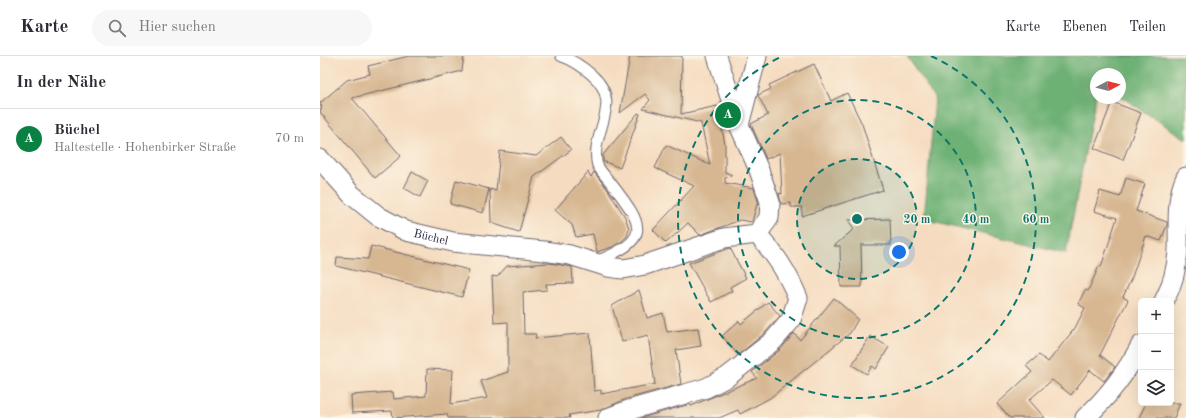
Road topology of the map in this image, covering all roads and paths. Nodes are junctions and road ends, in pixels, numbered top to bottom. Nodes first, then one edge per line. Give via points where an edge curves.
1 (561, 56) edge
2 (717, 56) edge
3 (757, 56) edge
4 (739, 125) junction
5 (320, 159) edge
6 (1186, 177) edge
7 (757, 234) junction
8 (593, 262) junction
9 (1165, 298) edge
10 (1138, 350) edge
11 (608, 418) edge
12 (1085, 418) edge

1 - 8 lane via 570,59 601,83 606,95 606,111 596,151 598,166 623,199 637,225 635,239 630,245
2 - 4 street
3 - 4 street
4 - 7 street via 770,202 769,218
5 - 8 street, Büchel via 352,195 378,216 406,231 453,242 557,253
6 - 9 street via 1178,202 1178,252 1175,270
7 - 8 street, Büchel via 724,238 645,265 623,269
7 - 11 street via 774,253 798,298 791,320 768,345 727,377 706,388
10 - 12 street via 1124,376 1103,402

